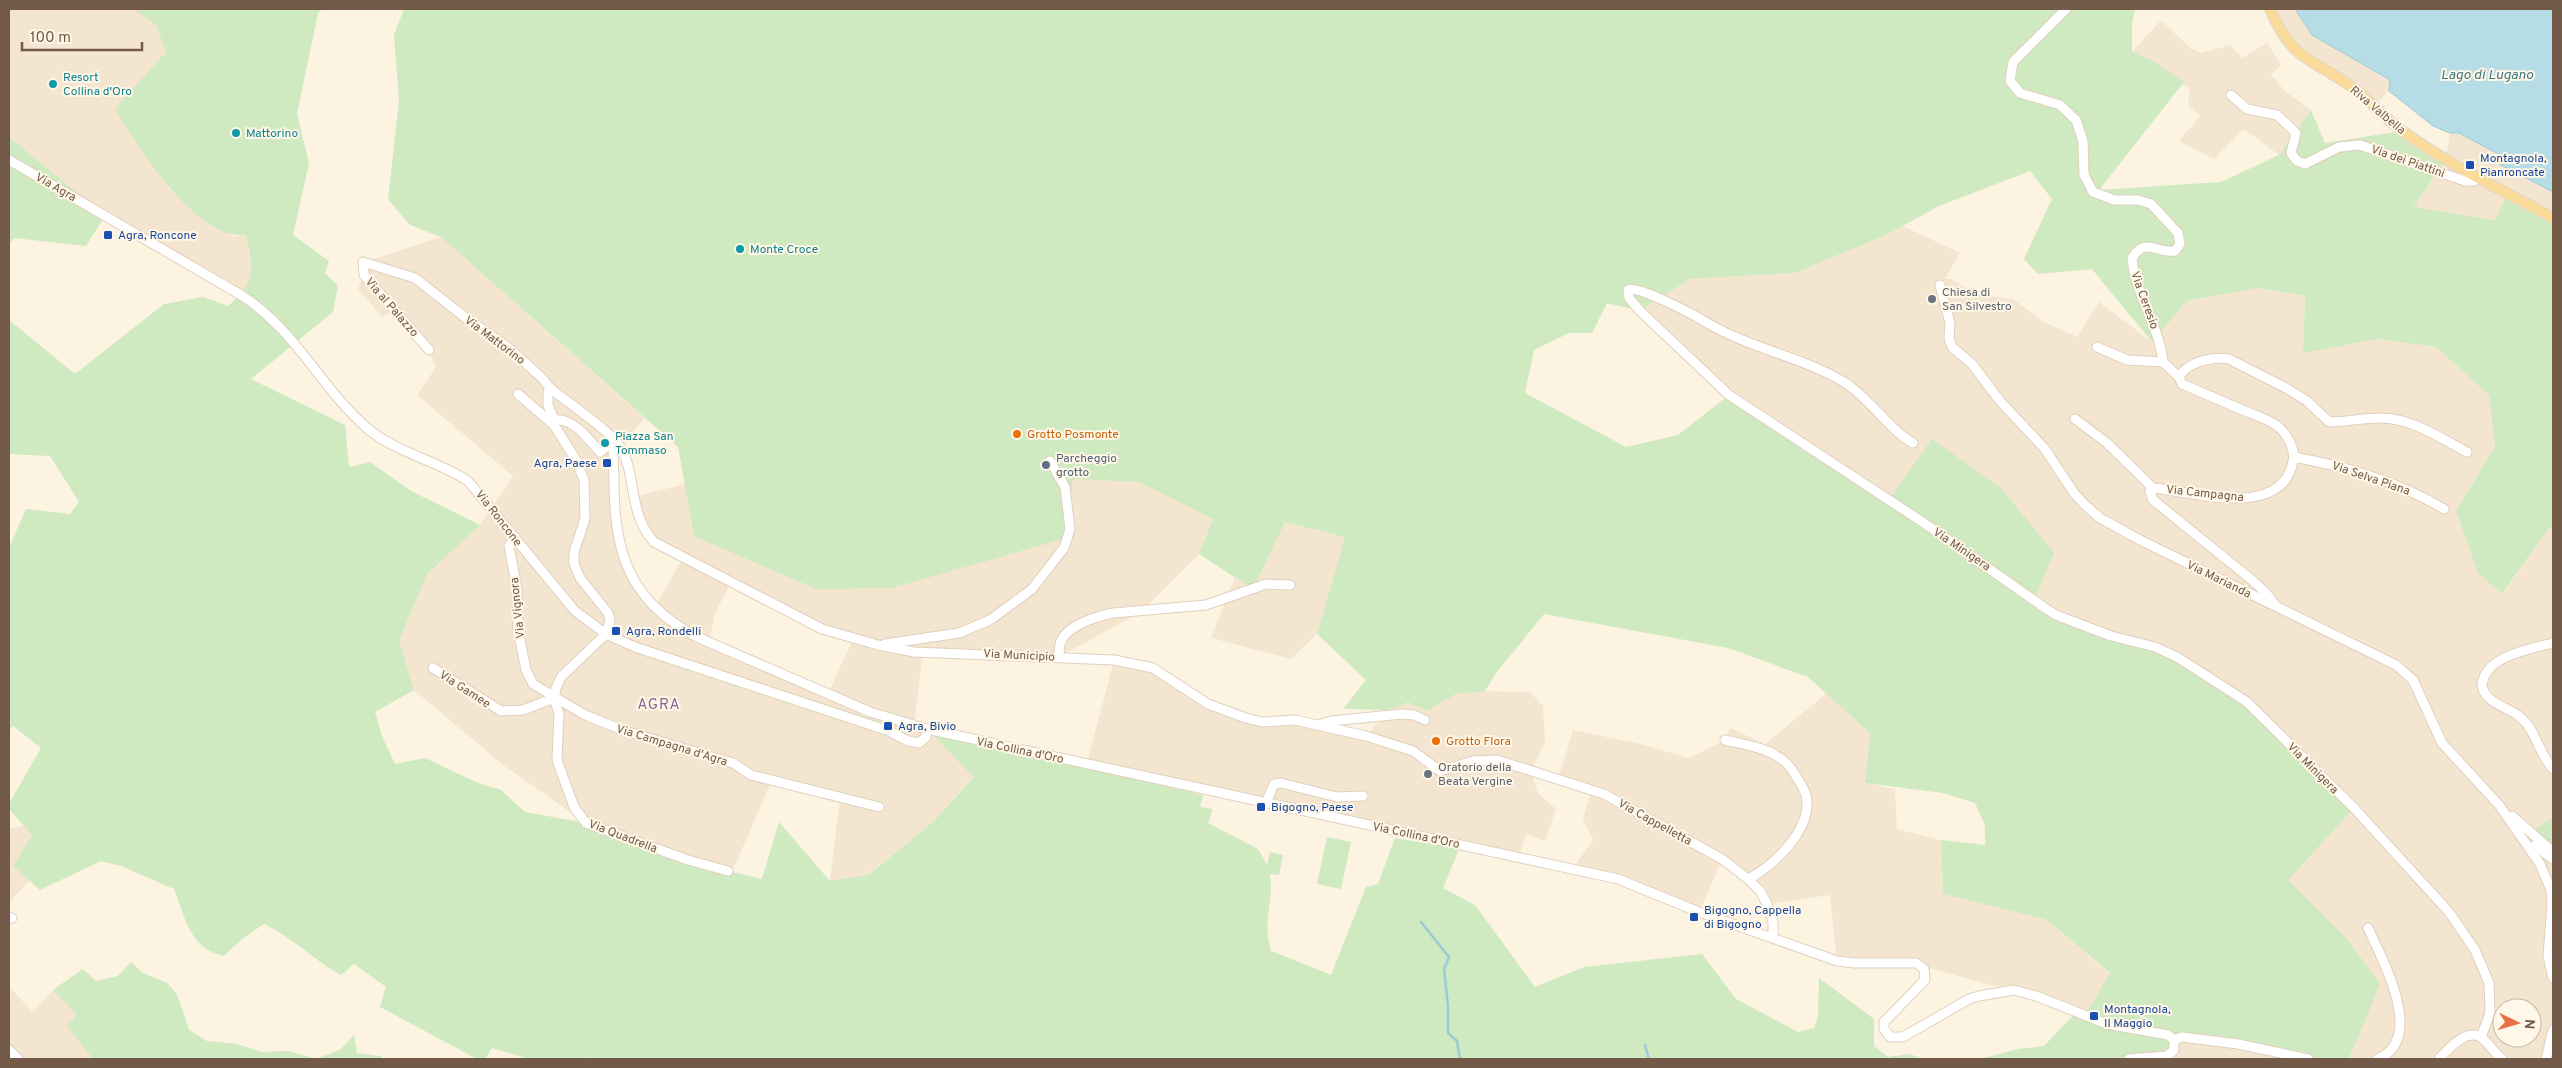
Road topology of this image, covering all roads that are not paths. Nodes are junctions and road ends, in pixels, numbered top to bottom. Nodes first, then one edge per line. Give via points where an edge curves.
1 (2066, 9) edge
2 (2270, 9) edge
3 (2231, 95) dead end
4 (9, 160) edge
5 (2480, 177) junction
6 (102, 214) joint
7 (2553, 218) edge
8 (363, 262) joint
9 (1940, 285) dead end
10 (2098, 347) dead end
11 (429, 350) dead end
12 (2163, 362) junction
13 (2179, 377) junction
14 (548, 392) dead end
15 (518, 394) dead end
16 (2075, 419) dead end
17 (554, 422) junction
18 (614, 440) junction
19 (1913, 443) dead end
20 (2467, 452) dead end
21 (2294, 457) junction
22 (1050, 461) dead end
23 (2153, 488) junction
24 (2444, 509) dead end
25 (514, 538) junction
26 (1290, 585) dead end
27 (2277, 607) junction
28 (606, 634) junction
29 (2553, 644) edge
30 (878, 645) junction
31 (1059, 657) junction
32 (433, 668) dead end
33 (554, 698) junction
34 (1425, 720) dead end
35 (1321, 724) junction
36 (927, 729) junction
37 (1725, 740) dead end
38 (1492, 759) joint
39 (2553, 769) edge
40 (1363, 796) dead end
41 (1266, 803) junction
42 (2499, 805) junction
43 (879, 807) dead end
44 (2530, 847) junction
45 (2553, 852) edge
46 (2553, 859) edge
47 (728, 871) dead end
48 (1748, 878) junction
49 (2368, 928) dead end
50 (1772, 938) junction
51 (2553, 978) edge
52 (2553, 1030) edge
53 (2482, 1037) junction
54 (2174, 1040) junction
55 (9, 1050) edge
56 (18, 1059) edge
57 (2129, 1059) edge
58 (2308, 1059) edge
59 (2377, 1059) edge
60 (2439, 1059) edge
61 (2502, 1059) edge
62 (2546, 1059) edge

1 - 12 street, Via Ceresio via 2013,62 2010,81 2020,93 2060,105 2076,120 2083,141 2084,175 2093,192 2114,200 2138,200 2151,204 2178,232 2180,244 2176,251 2167,252 2147,246 2138,249 2132,258 2133,271 2161,344
2 - 5 main road, Riva Valbella via 2283,36 2304,59 2357,91 2409,136
3 - 5 street, Via dei Piattini via 2246,110 2277,115 2296,133 2291,153 2296,161 2305,164 2339,147 2360,145 2465,181
4 - 6 street, Via Agra
5 - 7 main road, Riva Valbella
6 - 25 street, Via Roncone via 260,308 295,341 344,405 367,429 391,445 468,481
8 - 11 street, Via al Palazzo via 364,275
8 - 18 street, Via Mattorino via 415,278 510,349 550,388
9 - 27 street, Via Marianda via 1950,323 1948,335 1952,347 1972,364 2000,401 2045,449 2085,505 2100,518 2140,540
10 - 12 street via 2127,360
12 - 13 street
13 - 20 street via 2182,371 2203,361 2229,360 2307,400 2333,422 2382,418 2402,421
13 - 21 street via 2182,384 2277,426 2286,435
14 - 17 street via 548,405
15 - 17 street
16 - 23 street via 2121,455
17 - 18 street via 562,420 576,427 600,452
17 - 28 street via 584,480 585,519 574,552 574,564 580,578 608,613 610,620
18 - 30 street, Via Municipio via 623,453 640,519 654,542 822,629
18 - 36 street, Via Collina d'Oro via 616,534 626,565 655,608 697,637 870,712
19 - 53 street, Via Minigera via 1846,383 1734,338 1672,303 1636,288 1628,290 1629,298 1640,312 1724,391 1924,523 2045,608 2111,636 2156,647 2178,657 2247,702 2354,808 2449,912 2475,950 2489,983 2490,1013
21 - 23 street, Via Campagna via 2286,480 2262,497 2243,499
21 - 24 street, Via Selva Piana via 2354,470 2406,488
22 - 30 street via 1065,487 1070,529 1064,548 1032,589 990,620 959,633
23 - 27 street, Via Campagna via 2150,491 2153,500 2252,580
25 - 28 street, Via Roncone via 576,611
25 - 33 street, Via Vignora via 509,546 526,670 533,684
26 - 31 street via 1266,584 1206,605 1113,612 1099,616 1065,636
27 - 42 street, Via Marianda via 2396,665 2406,673 2413,680 2442,743
28 - 33 street via 561,677
28 - 36 street, Via Roncone via 658,655 889,731 908,741 919,743 926,738
29 - 39 street via 2493,665 2486,672 2482,686 2488,698 2524,720
30 - 31 street, Via Municipio via 914,652
31 - 35 street, Via Municipio via 1142,664 1208,704 1246,718 1262,722 1295,720
32 - 33 street, Via Gamee via 501,711 523,710
33 - 43 street, Via Campagna d'Agra via 600,721 733,763 751,775
33 - 47 street, Via Quadrella via 559,714 557,760 574,807 586,823
34 - 35 street via 1402,714
35 - 38 street, Via Municipio via 1407,748 1440,771
36 - 41 street, Via Collina d'Oro
37 - 48 street via 1779,757 1791,768 1807,796 1806,815 1794,839 1764,870
38 - 48 street, Via Cappelletta via 1604,794 1722,859
40 - 41 street via 1337,797 1281,783 1274,784
41 - 50 street, Via Collina d'Oro via 1618,879
42 - 44 street
42 - 45 street
44 - 46 street via 2535,846
44 - 51 street via 2551,890 2548,956
48 - 50 street, Via Cappelletta via 1767,904 1773,922
49 - 59 street via 2390,976 2400,1021 2398,1040 2393,1050
50 - 54 street, Via Collina d'Oro via 1846,962 1911,962 1922,966 1926,973 1921,985 1884,1022 1884,1029 1890,1037 1903,1037 1978,996 2014,990 2107,1024 2168,1035
52 - 62 street
53 - 60 street via 2470,1035 2461,1038
53 - 61 street
54 - 57 street via 2174,1050 2167,1056
54 - 58 street via 2182,1037 2238,1044
55 - 56 street

